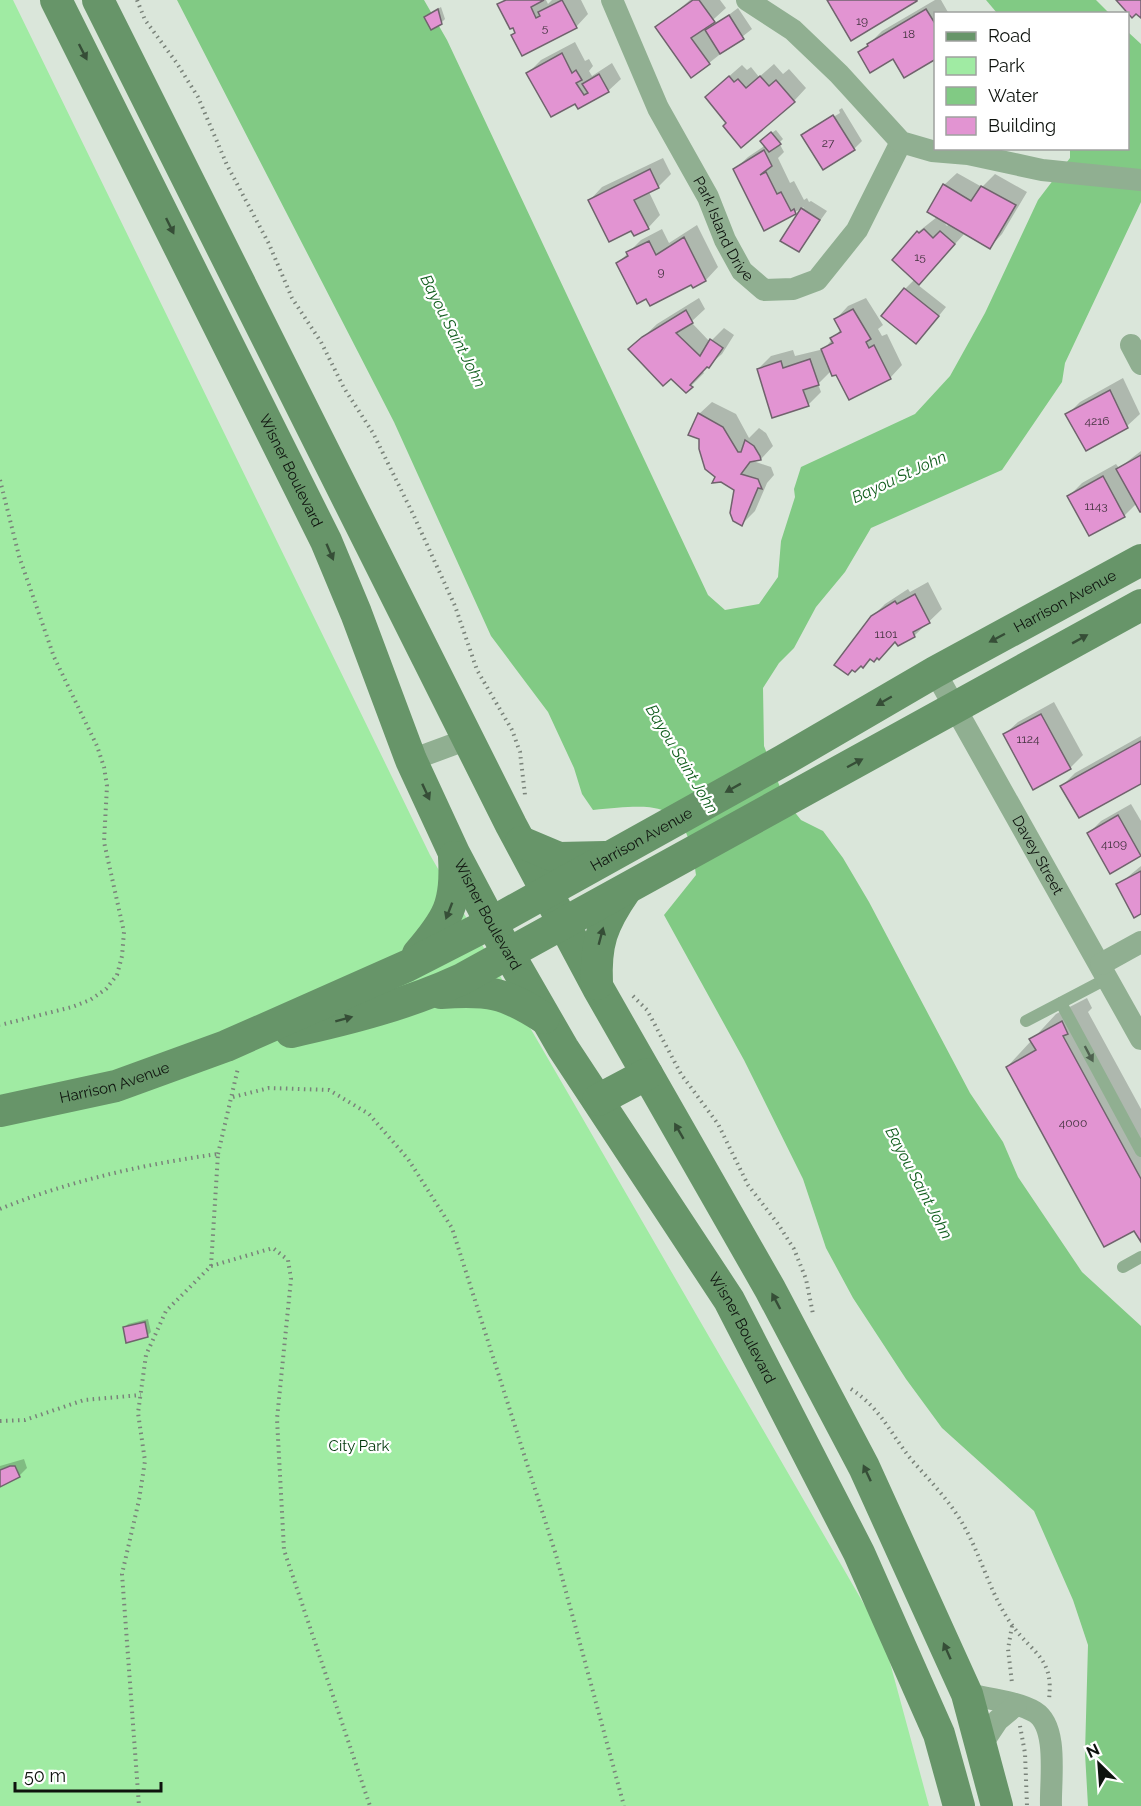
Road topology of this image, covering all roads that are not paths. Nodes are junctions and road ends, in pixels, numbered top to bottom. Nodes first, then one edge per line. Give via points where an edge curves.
1 (56, 0) edge
2 (98, 0) edge
3 (612, 0) edge
4 (747, 0) edge
5 (134, 72) junction
6 (101, 87) junction
7 (901, 142) junction
8 (1141, 180) edge
9 (1141, 560) edge
10 (1141, 605) edge
11 (935, 672) junction
12 (956, 708) junction
13 (468, 739) junction
14 (411, 760) junction
15 (521, 842) junction
16 (454, 853) junction
17 (608, 856) junction
18 (626, 889) junction
19 (546, 891) junction
20 (491, 923) junction
21 (564, 924) junction
22 (1141, 942) edge
23 (509, 955) junction
24 (407, 966) junction
25 (1104, 971) junction
26 (598, 988) junction
27 (432, 993) junction
28 (1061, 1003) junction
29 (545, 1018) junction
30 (1026, 1021) dead end
31 (1141, 1039) edge
32 (226, 1046) junction
33 (647, 1074) junction
34 (598, 1100) junction
35 (0, 1111) edge
36 (1141, 1151) edge
37 (1141, 1257) edge
38 (1123, 1267) dead end
39 (896, 1536) junction
40 (859, 1553) junction
41 (967, 1694) junction
42 (1016, 1705) junction
43 (982, 1744) junction
44 (959, 1806) edge
45 (997, 1806) edge
46 (1051, 1806) edge

1 -> 6 street, Wisner Boulevard
2 - 5 street
3 - 7 street, Park Island Drive via 658,108 708,197 725,240 742,271 764,290 793,289 817,280 857,230
4 - 7 street via 793,30
5 - 6 street
5 - 13 street
6 -> 14 street, Wisner Boulevard via 326,541
7 - 8 street via 1042,170
9 -> 11 street, Harrison Avenue
12 -> 10 street, Harrison Avenue
11 - 12 street, Davey Street
11 -> 17 street, Harrison Avenue
18 -> 12 street, Harrison Avenue
12 - 25 street, Davey Street
13 - 14 street
13 - 15 street
14 -> 16 street, Wisner Boulevard
15 - 17 street via 559,858
15 - 19 street
16 - 20 street, Wisner Boulevard
16 -> 24 street via 456,884 447,918
17 - 19 street, Harrison Avenue
18 - 21 street, Harrison Avenue
26 -> 18 street via 600,936 607,917
19 - 20 street, Harrison Avenue
19 - 21 street
20 - 23 street, Wisner Boulevard
20 - 24 street, Harrison Avenue
21 - 23 street, Harrison Avenue
21 - 26 street
22 - 25 street
23 - 27 street, Harrison Avenue
23 - 29 street, Wisner Boulevard
24 - 32 street, Harrison Avenue
25 - 28 lane
25 - 31 street, Davey Street
26 - 33 street
27 - 29 street via 496,994 515,999
32 -> 27 street, Harrison Avenue via 322,1025
28 - 30 lane
28 -> 36 lane
29 - 34 street, Wisner Boulevard
32 - 35 street, Harrison Avenue via 116,1086
33 - 34 street
39 -> 33 street via 770,1289
34 - 40 street, Wisner Boulevard via 729,1300
37 - 38 lane
39 - 40 street
41 -> 39 street
40 - 44 street, Wisner Boulevard via 939,1734
41 - 42 street
41 - 43 street
42 - 43 street via 998,1720
42 - 46 street via 1036,1713 1047,1724
43 - 45 street

